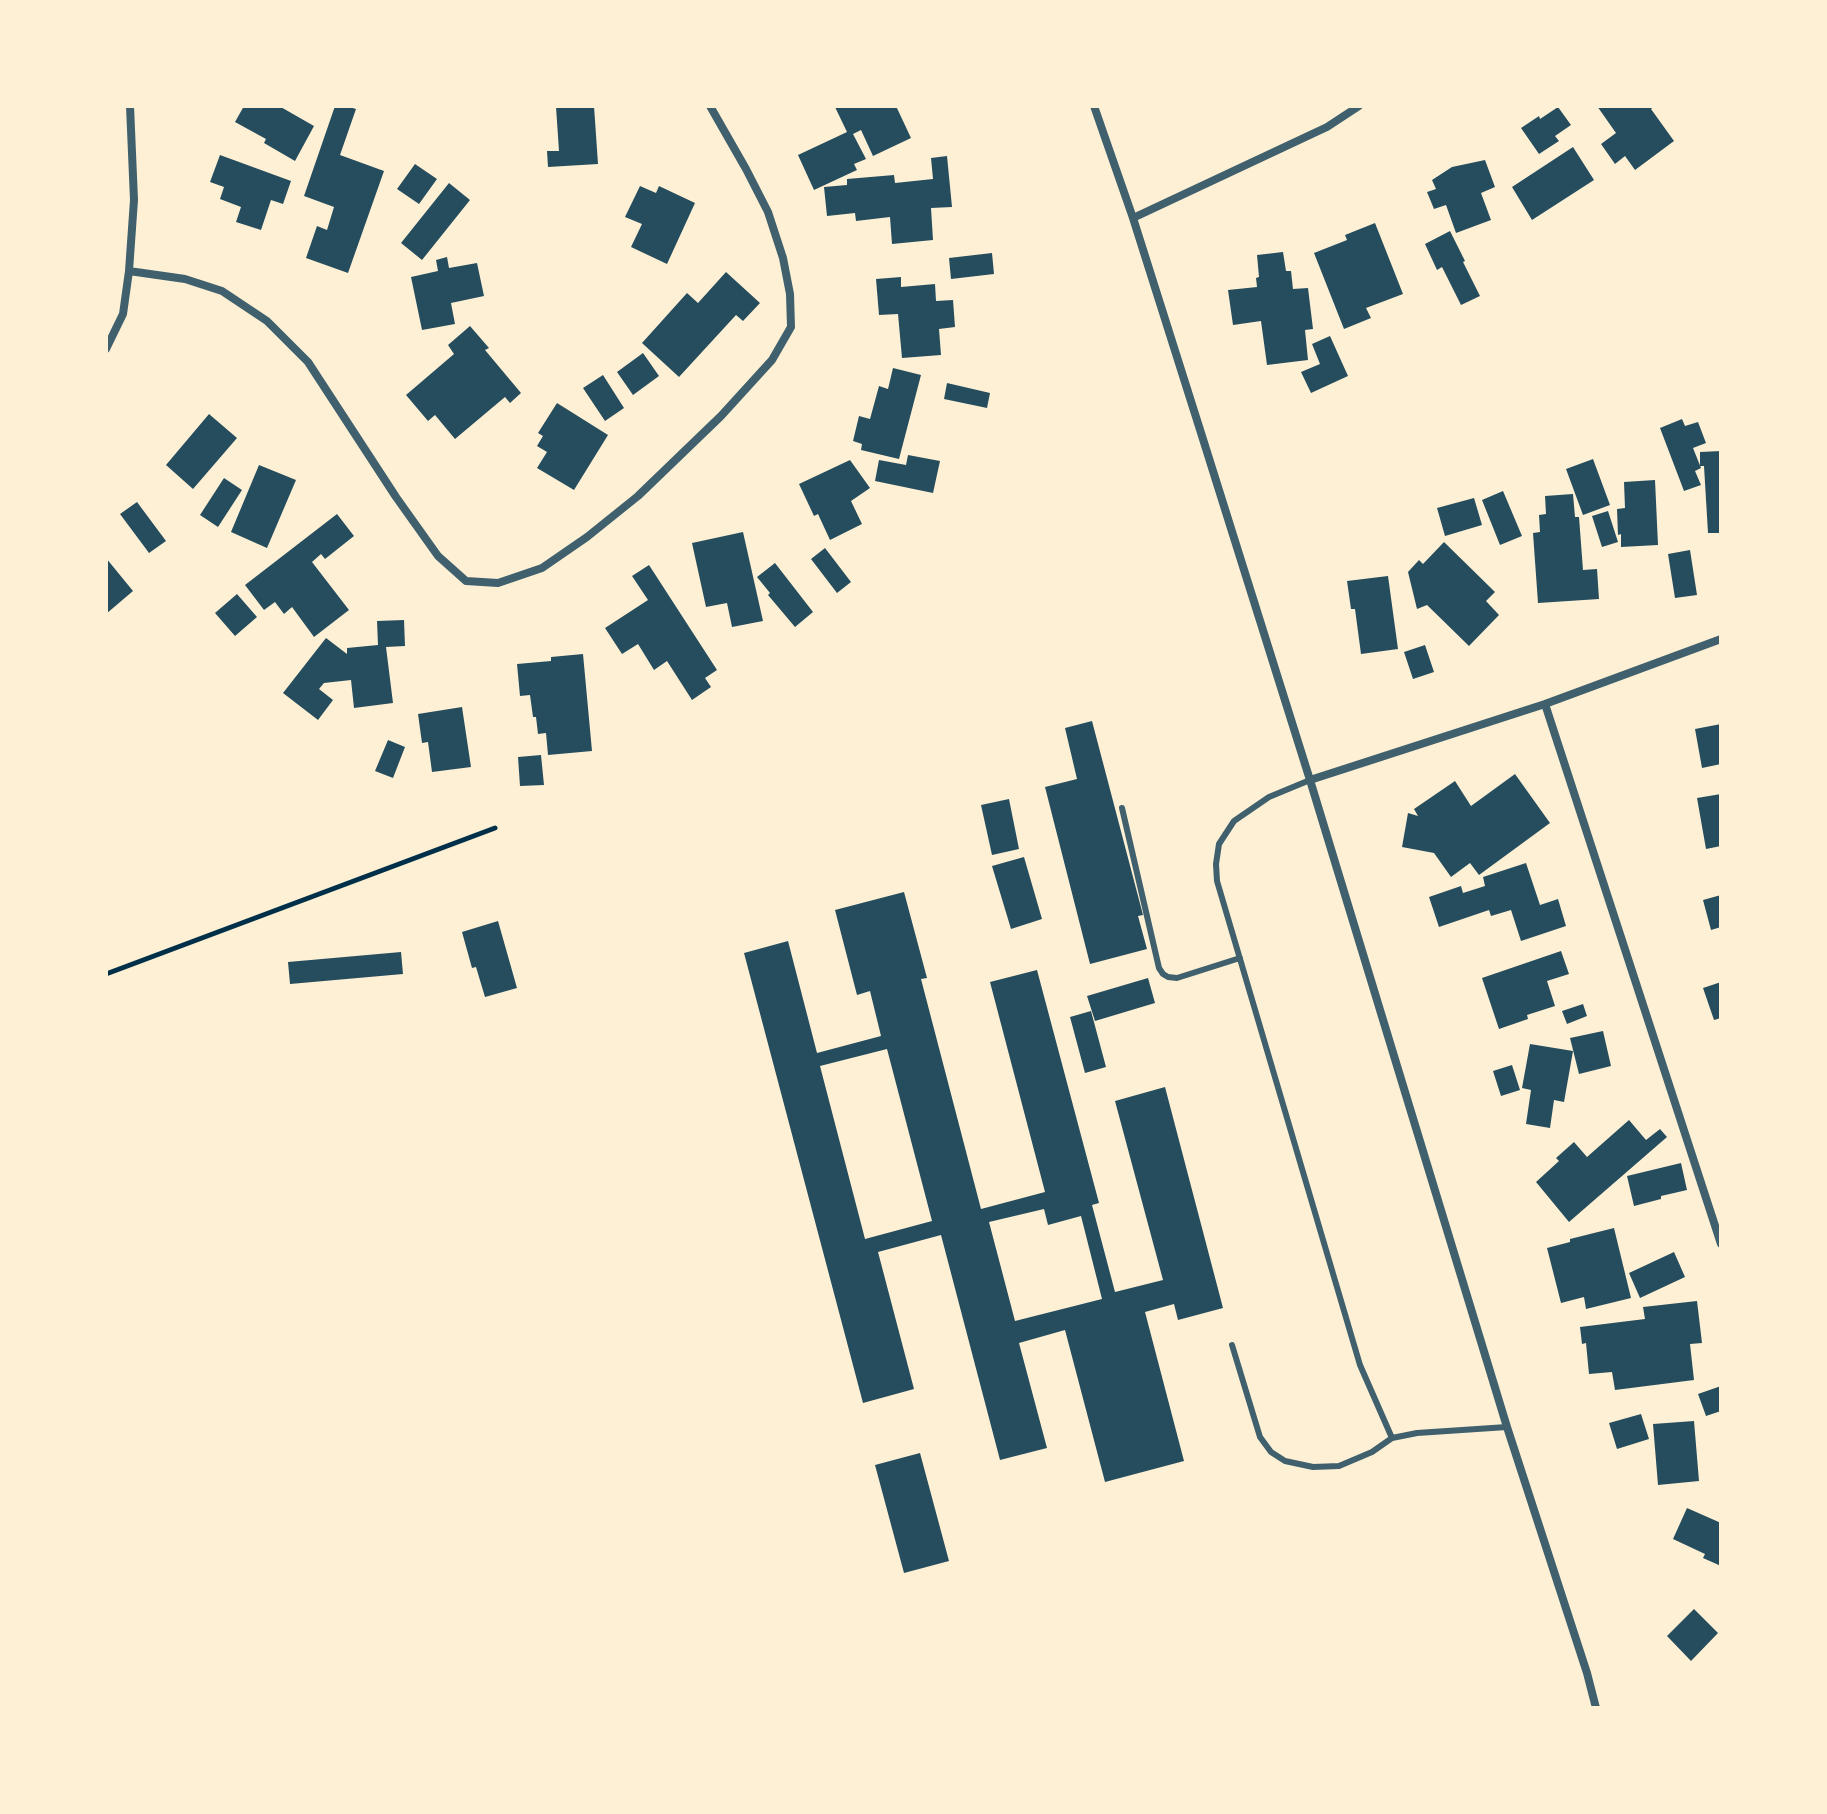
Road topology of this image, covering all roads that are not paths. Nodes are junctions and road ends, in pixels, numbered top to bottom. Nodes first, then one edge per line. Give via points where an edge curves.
1 (130, 106) edge
2 (710, 106) edge
3 (1094, 106) edge
4 (1359, 106) edge
5 (1133, 218) junction
6 (129, 271) junction
7 (106, 349) edge
8 (1721, 639) edge
9 (1545, 704) junction
10 (1310, 780) junction
11 (1122, 808) dead end
12 (1240, 958) junction
13 (1721, 1244) edge
14 (1232, 1345) dead end
15 (1507, 1427) junction
16 (1392, 1438) junction
17 (1596, 1708) edge

1 - 6 street via 134,200
2 - 6 street via 768,212 783,258 791,327 772,360 638,496 542,568 498,583 466,581 438,556 308,362 267,321 222,291
3 - 5 street
4 - 5 street via 1327,127
5 - 10 street
6 - 7 street via 123,314
8 - 9 street
9 - 10 street
9 - 13 street
10 - 12 lane via 1269,797 1234,821 1219,844 1217,881
10 - 15 street
11 - 12 lane via 1163,974 1177,978
12 - 16 lane via 1360,1365
14 - 16 lane via 1260,1437 1285,1461 1339,1466
15 - 16 lane
15 - 17 street

